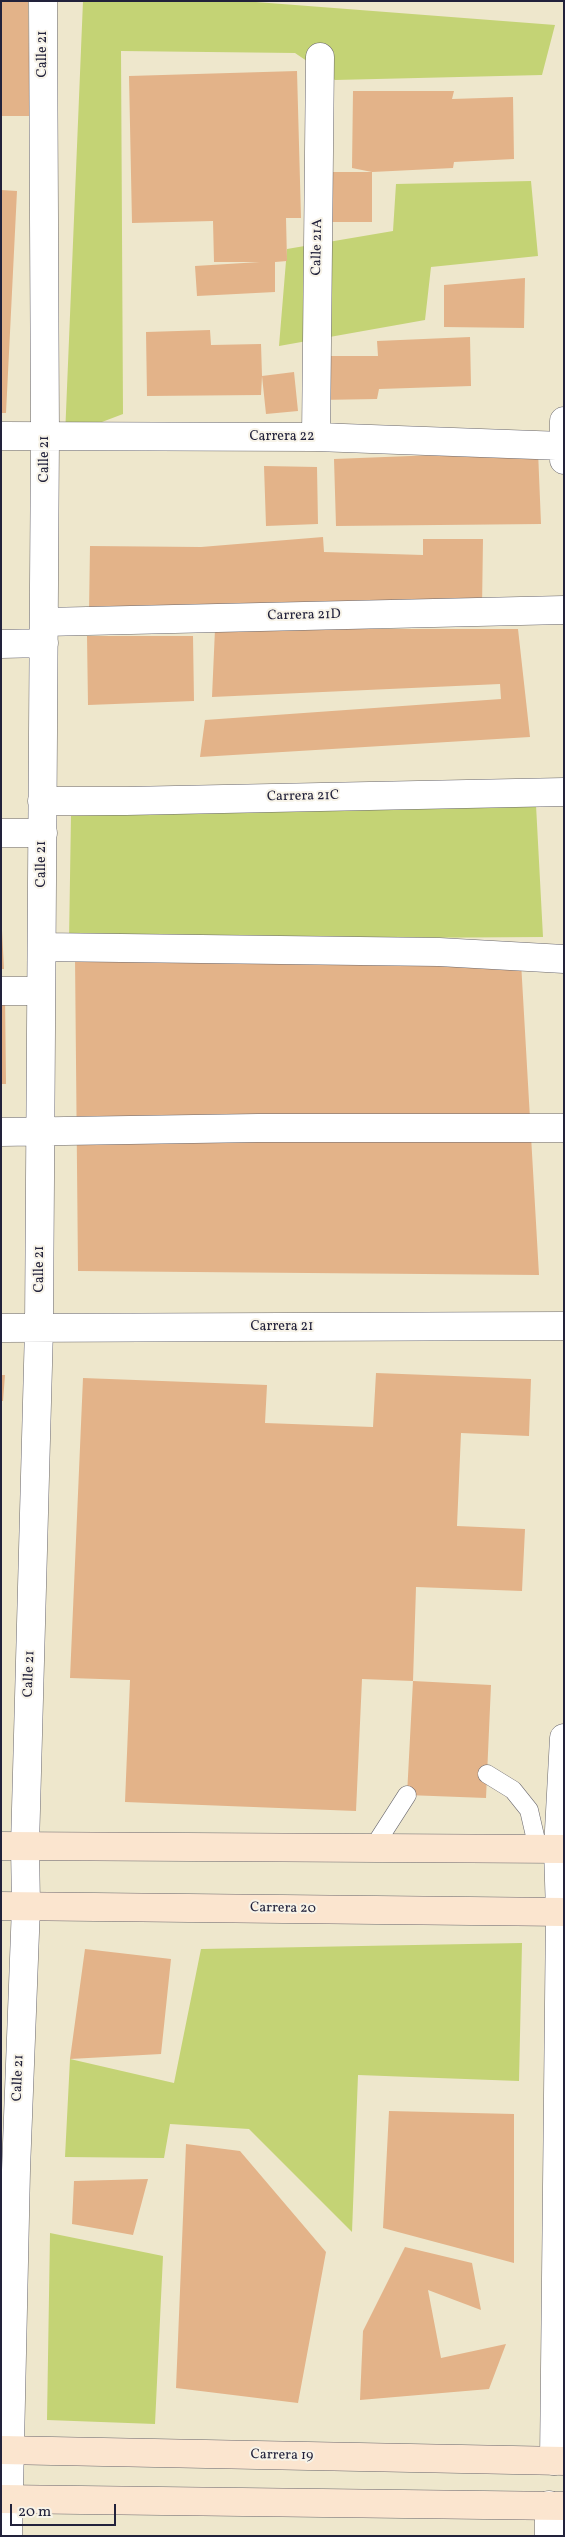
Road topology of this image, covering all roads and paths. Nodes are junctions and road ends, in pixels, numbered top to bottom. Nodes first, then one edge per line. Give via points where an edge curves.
1 (43, 1) edge
2 (320, 57) dead end
3 (564, 435) edge
4 (1, 436) edge
5 (45, 436) junction
6 (316, 437) junction
7 (564, 610) edge
8 (44, 633) junction
9 (1, 644) edge
10 (564, 792) edge
11 (42, 800) junction
12 (1, 833) edge
13 (42, 833) junction
14 (42, 947) junction
15 (564, 959) edge
16 (1, 991) edge
17 (42, 991) junction
18 (564, 1128) edge
19 (1, 1132) edge
20 (41, 1132) junction
21 (564, 1326) edge
22 (1, 1328) edge
23 (39, 1328) junction
24 (564, 1738) edge
25 (487, 1774) dead end
26 (407, 1795) dead end
27 (13, 1846) edge
28 (372, 1848) junction
29 (553, 1849) edge
30 (14, 1906) edge
31 (562, 1912) edge
32 (8, 2170) edge
33 (5, 2450) edge
34 (559, 2461) edge
35 (4, 2499) edge
36 (557, 2506) edge
37 (8, 2536) edge
38 (549, 2536) edge

1 - 5 street, Calle 21
2 - 6 street, Calle 21A
3 - 6 street, Carrera 22
4 - 5 street, Carrera 22
5 - 6 street, Carrera 22
5 - 8 street, Calle 21
7 - 8 street, Carrera 21D
8 - 9 street, Carrera 21D
8 - 11 street, Calle 21
10 - 11 street, Carrera 21C
11 - 13 street, Calle 21
12 - 13 street
13 - 14 street, Calle 21
14 - 15 street via 430,952
14 - 17 street, Calle 21
16 - 17 street
17 - 20 street, Calle 21
18 - 20 street
19 - 20 street
20 - 23 street, Calle 21
21 - 23 street, Carrera 21
22 - 23 street, Carrera 21
23 - 27 street, Calle 21
24 - 29 street
25 - 29 lane via 514,1790
26 - 28 lane
27 - 28 main road
27 - 30 street, Calle 21
28 - 29 main road
29 - 31 street
30 - 31 main road, Carrera 20
30 - 32 street, Calle 21
31 - 34 street
32 - 33 street, Calle 21
33 - 34 main road, Carrera 19
33 - 35 street, Calle 21
35 - 36 main road
35 - 37 street, Calle 21
36 - 38 street

